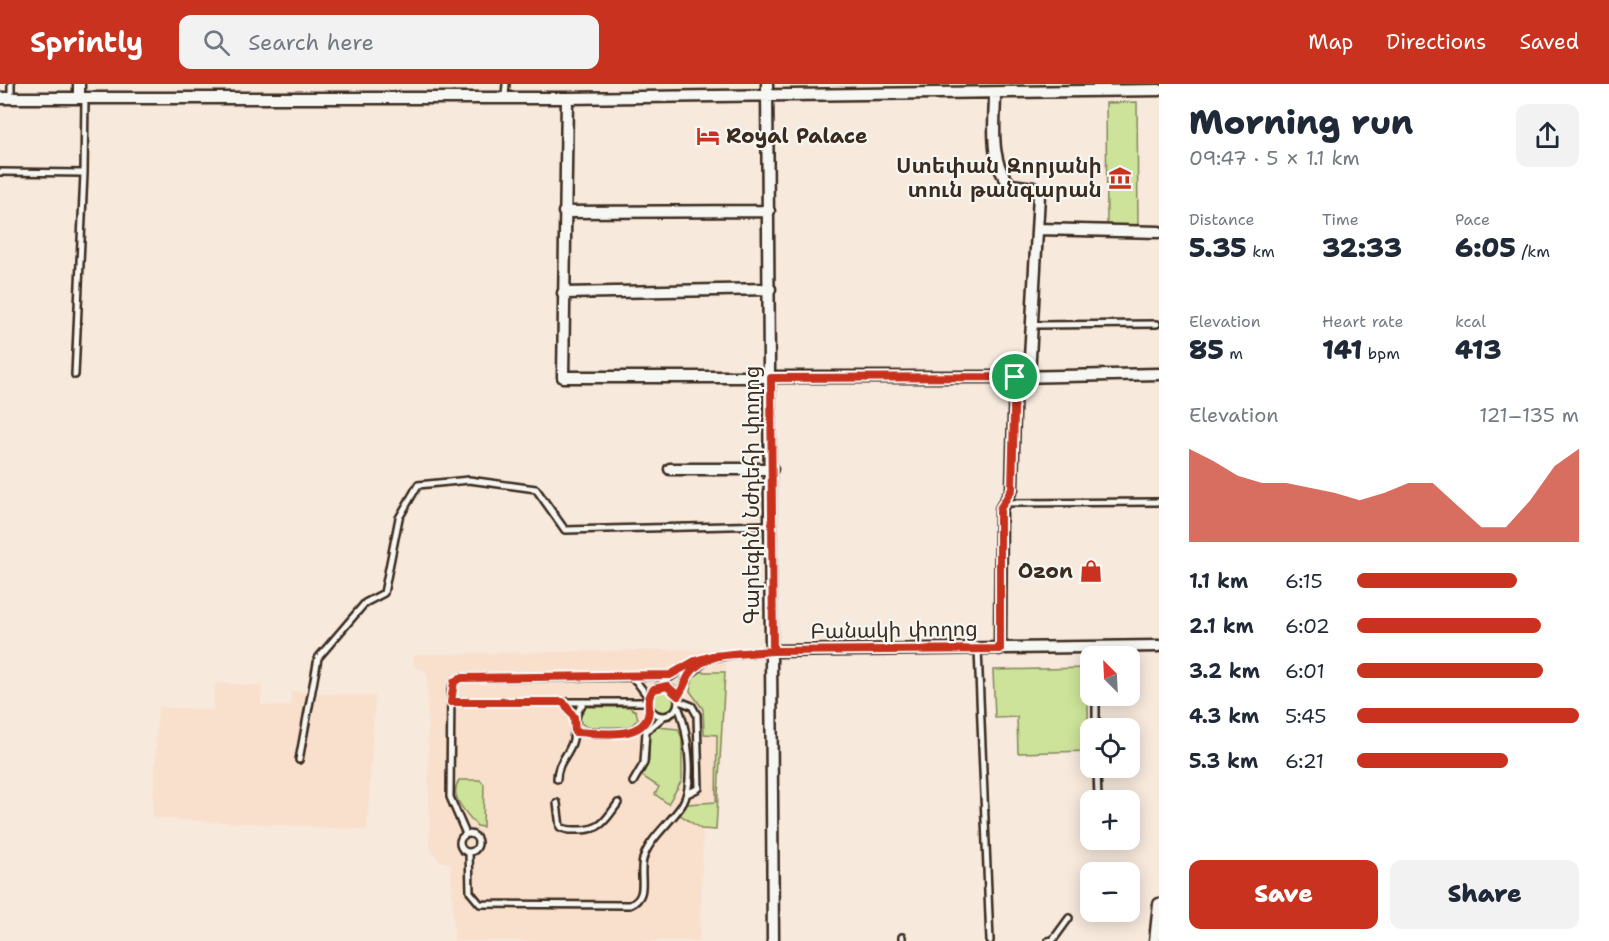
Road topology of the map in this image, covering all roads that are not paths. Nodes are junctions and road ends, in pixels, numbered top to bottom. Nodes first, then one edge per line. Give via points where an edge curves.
1 (11, 84) edge
2 (79, 84) edge
3 (506, 84) edge
4 (1037, 89) edge
5 (767, 90) edge
6 (1159, 90) edge
7 (995, 94) junction
8 (506, 96) junction
9 (6, 98) edge
10 (82, 98) junction
11 (567, 98) junction
12 (0, 172) edge
13 (84, 173) junction
14 (769, 211) junction
15 (564, 212) junction
16 (1038, 229) junction
17 (1159, 232) edge
18 (770, 289) junction
19 (563, 293) junction
20 (1157, 324) dead end
21 (1032, 325) junction
22 (1159, 374) edge
23 (75, 375) dead end
24 (1029, 376) junction
25 (1015, 377) junction
26 (771, 378) junction
27 (670, 469) dead end
28 (771, 469) junction
29 (1159, 502) edge
30 (1005, 503) junction
31 (772, 525) junction
32 (1159, 646) edge
33 (1140, 648) edge
34 (978, 649) junction
35 (1000, 649) junction
36 (773, 651) junction
37 (1080, 652) edge
38 (712, 656) junction
39 (670, 675) junction
40 (630, 677) junction
41 (658, 687) junction
42 (678, 701) junction
43 (451, 702) junction
44 (563, 702) junction
45 (584, 702) junction
46 (648, 702) junction
47 (574, 717) junction
48 (664, 717) junction
49 (575, 732) junction
50 (299, 760) dead end
51 (558, 779) dead end
52 (633, 782) dead end
53 (687, 794) junction
54 (558, 803) dead end
55 (618, 803) dead end
56 (466, 834) junction
57 (469, 852) junction
58 (1159, 904) edge
59 (1069, 918) dead end
60 (773, 941) edge
61 (990, 941) edge
62 (1048, 941) edge
63 (1155, 941) edge

1 - 9 lane
2 - 10 street
3 - 8 lane
4 - 6 street
4 - 7 street
5 - 7 street
5 - 11 street
5 - 14 street, Գարեգին Նժդեհի փողոց
7 - 16 street via 995,145 1000,168 1011,184 1038,191
8 - 10 street
8 - 11 street
9 - 10 street
10 - 13 lane
11 - 15 street
12 - 13 lane
13 - 23 lane
14 - 15 street
14 - 18 street, Գարեգին Նժդեհի փողոց
15 - 19 street
16 - 17 street
16 - 21 street
18 - 19 street
18 - 26 street, Գարեգին Նժդեհի փողոց
19 - 26 street via 563,377
20 - 21 lane
21 - 24 street
22 - 24 street
24 - 25 street
25 - 26 street
25 - 30 street via 1012,489
26 - 28 street, Գարեգին Նժդեհի փողոց
27 - 28 street
28 - 31 street, Գարեգին Նժդեհի փողոց
29 - 30 lane
30 - 35 street via 1000,509
31 - 36 street, Գարեգին Նժդեհի փողոց
31 - 50 lane via 565,530 536,489 469,480 418,485 399,518 384,593 365,603 318,658
32 - 33 street, Բանակի փողոց
34 - 35 street, Բանակի փողոց
34 - 36 street, Բանակի փողոց
34 - 61 lane
35 - 37 street, Բանակի փողոց
36 - 38 lane
36 - 60 street, Գարեգին Նժդեհի փողոց
38 - 39 lane
38 - 42 lane via 693,670
39 - 40 lane
39 - 41 lane
40 - 43 lane via 460,678 454,682
40 - 46 lane
41 - 42 lane via 667,686
41 - 46 lane
42 - 48 lane via 673,714
42 - 53 lane via 686,732
42 - 53 lane via 692,706 697,715 699,788
43 - 44 lane
43 - 56 lane via 450,797
44 - 45 lane
44 - 47 lane
45 - 46 lane
45 - 47 lane
46 - 48 lane via 655,714
46 - 49 lane via 645,721 631,732
47 - 49 lane
48 - 52 lane via 646,732 644,763
49 - 51 lane via 558,767
53 - 57 lane via 644,854 642,894 638,902 630,905 480,904 470,892
54 - 55 lane via 560,827 566,830 591,830 603,825
56 - 57 lane via 460,839 460,846
56 - 57 lane via 478,839 476,849
58 - 63 street
59 - 62 lane via 1053,940

